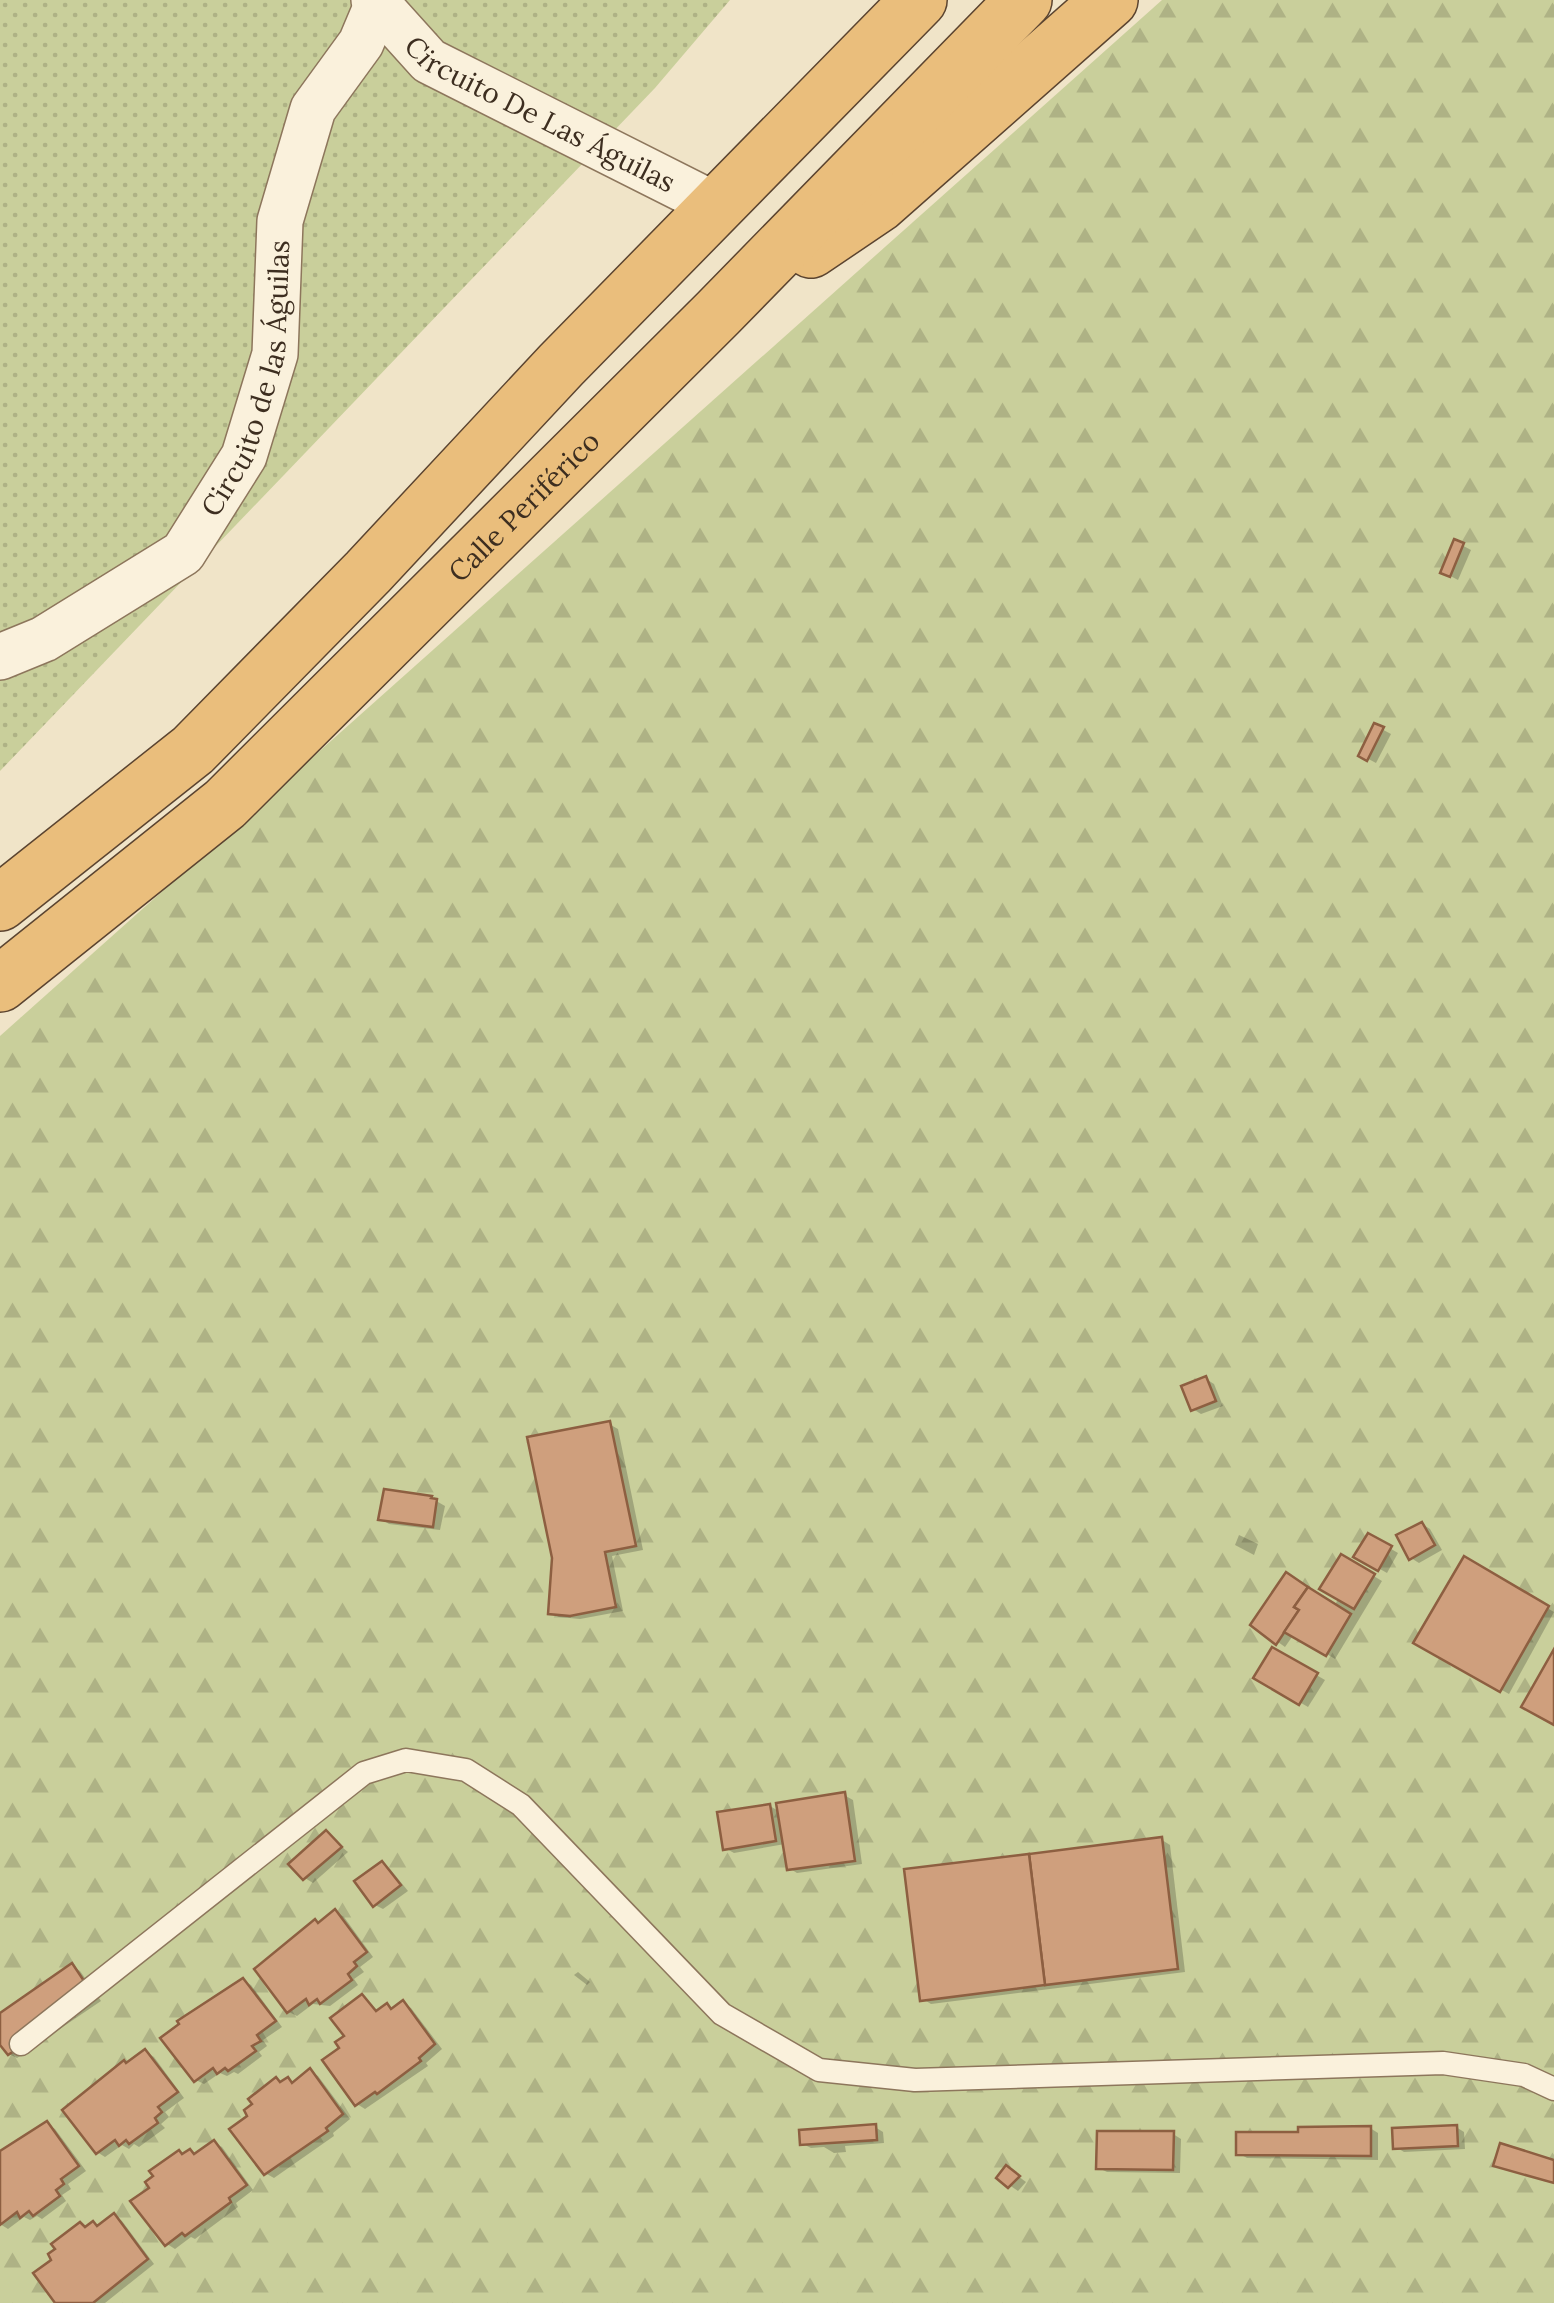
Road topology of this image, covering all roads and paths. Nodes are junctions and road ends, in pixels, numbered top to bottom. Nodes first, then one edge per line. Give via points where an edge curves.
1 (919, 0) edge
2 (1024, 0) edge
3 (1110, 0) edge
4 (376, 3) edge
5 (717, 206) junction
6 (718, 314) junction
7 (0, 657) edge
8 (0, 903) edge
9 (0, 984) edge
10 (21, 2044) dead end
11 (1554, 2089) edge

1 - 5 highway
2 - 6 highway, Calle Periférico
3 - 6 highway via 878,204
4 - 5 street, Circuito De Las Águilas via 429,61
4 - 7 street, Circuito de las Águilas via 361,43 313,109 280,221 275,354 244,456 183,552 44,638
5 - 8 highway via 193,750
6 - 9 highway, Calle Periférico via 225,804
10 - 11 lane via 364,1773 406,1760 466,1770 522,1804 722,2014 819,2070 915,2080 1443,2062 1524,2075

